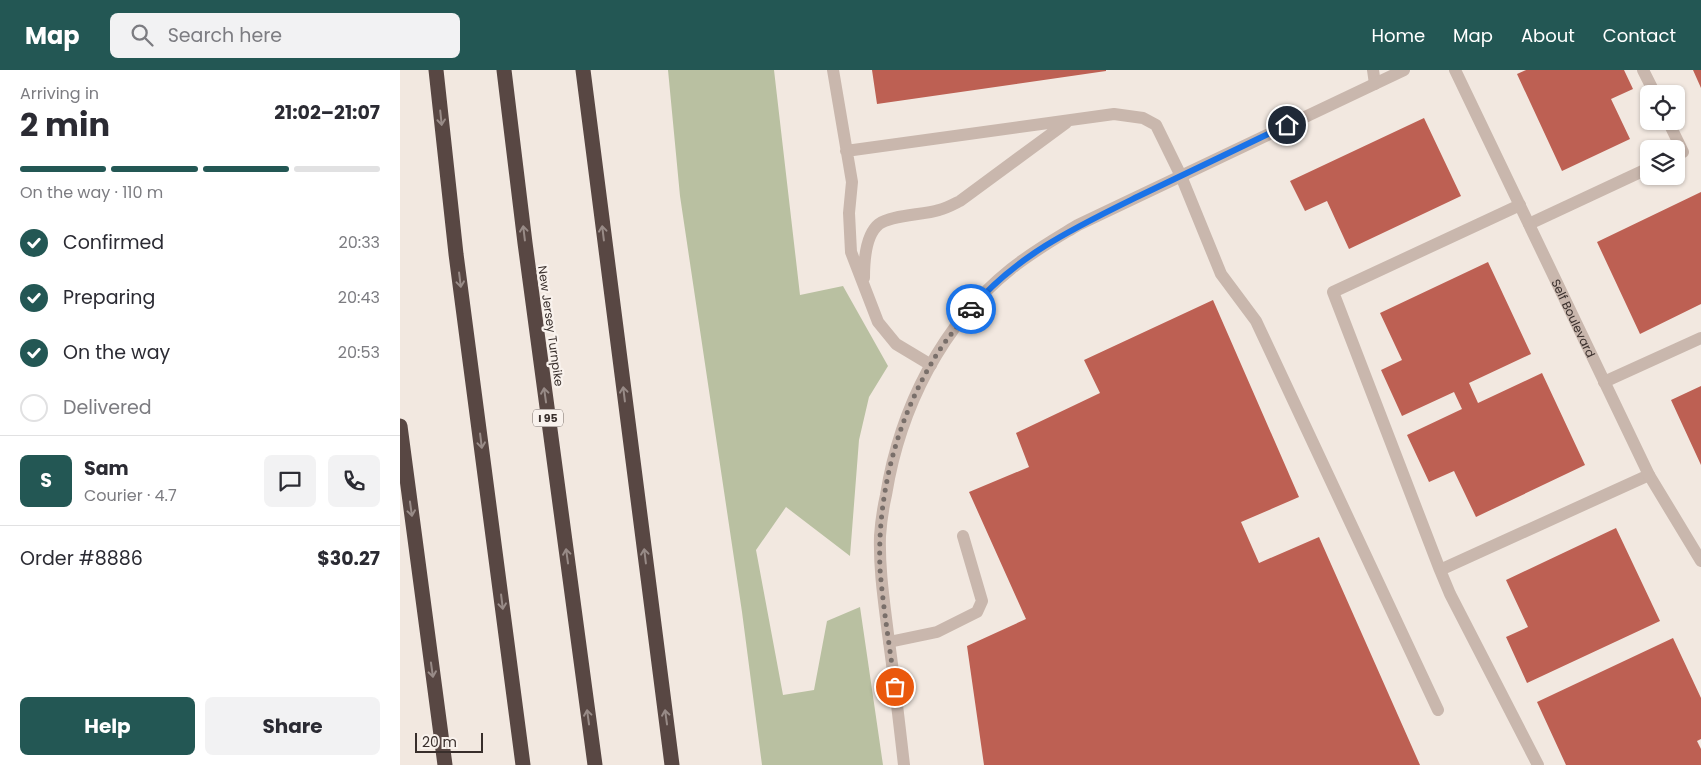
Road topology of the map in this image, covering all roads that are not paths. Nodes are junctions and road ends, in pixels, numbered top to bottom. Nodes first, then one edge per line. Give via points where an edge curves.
1 (436, 70) edge
2 (504, 70) edge
3 (584, 70) edge
4 (833, 70) edge
5 (1373, 70) edge
6 (1404, 70) edge
7 (1455, 70) edge
8 (1643, 70) edge
9 (1375, 84) junction
10 (1650, 85) edge
11 (1068, 121) junction
12 (846, 151) junction
13 (1640, 172) edge
14 (1180, 176) junction
15 (1520, 205) junction
16 (1529, 224) junction
17 (864, 286) junction
18 (1701, 338) edge
19 (930, 365) junction
20 (1604, 382) junction
21 (400, 426) edge
22 (1649, 475) junction
23 (962, 536) dead end
24 (1701, 561) edge
25 (1440, 570) junction
26 (890, 642) junction
27 (1438, 710) dead end
28 (445, 765) edge
29 (523, 765) edge
30 (595, 765) edge
31 (672, 765) edge
32 (904, 765) edge
33 (1538, 765) edge

1 -> 29 highway via 456,254
30 -> 2 highway, New Jersey Turnpike / I 95
31 -> 3 highway
4 - 12 street
5 - 9 street
6 - 9 street
7 - 15 street, Self Boulevard
8 - 10 street
9 - 14 street
11 - 12 street
11 - 14 street via 1114,114 1143,118 1156,125
11 - 17 street via 960,201 941,210 889,219 879,224 870,234
12 - 17 street via 852,182 849,213 851,252
13 - 16 street
14 - 19 street via 1078,226 1040,247 1010,269 955,328
14 - 27 street via 1221,274 1256,321
15 - 16 street, Self Boulevard
15 - 25 street via 1333,292
16 - 20 street, Self Boulevard
17 - 19 street via 878,322 896,344
18 - 20 street
19 - 26 street via 898,438 888,476 880,535 880,570
20 - 22 street, Self Boulevard
21 -> 28 highway
22 - 24 street, Self Boulevard
22 - 25 street
23 - 26 street via 982,601 977,612 936,632
25 - 33 street
26 - 32 street

